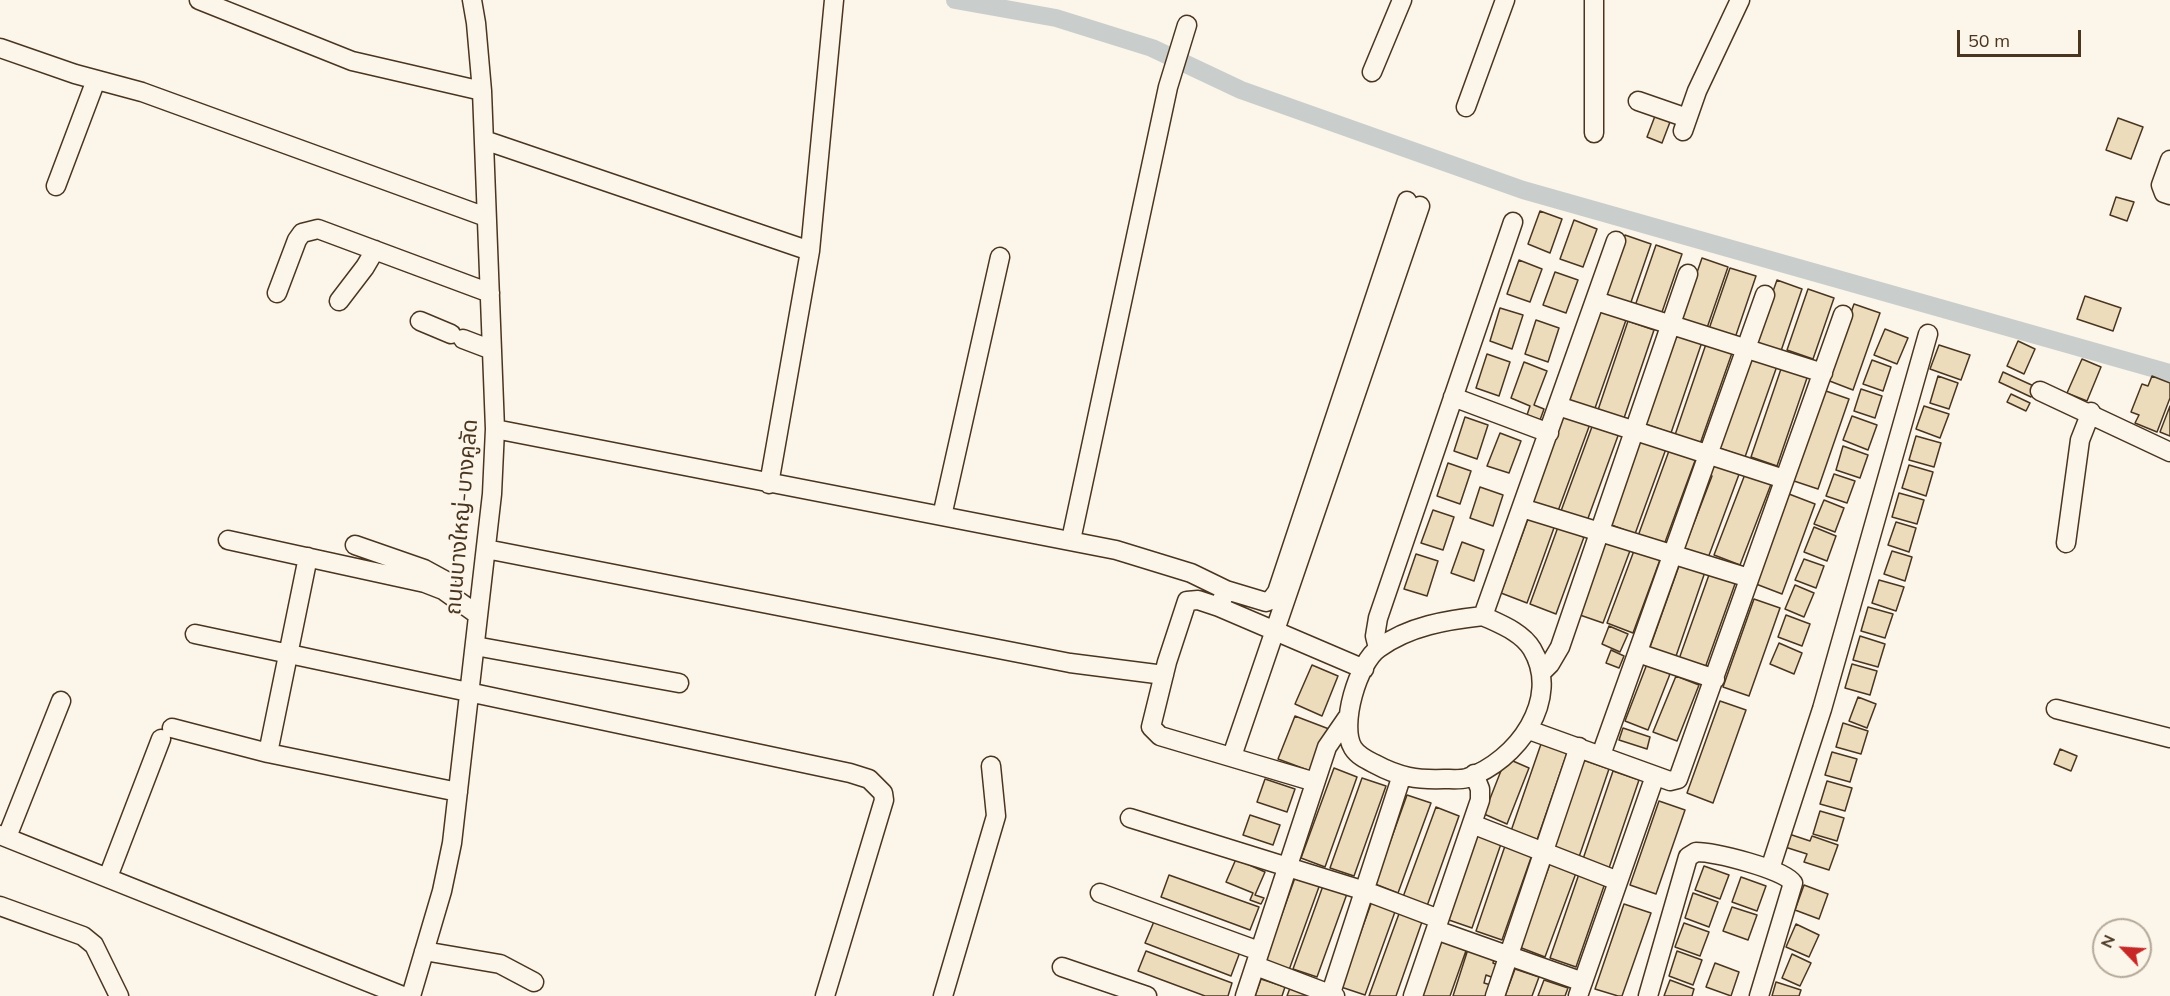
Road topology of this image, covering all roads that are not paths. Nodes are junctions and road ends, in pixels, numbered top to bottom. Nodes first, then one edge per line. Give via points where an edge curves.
1 (199, 0) edge
2 (472, 0) edge
3 (1402, 0) edge
4 (1505, 0) edge
5 (1594, 0) edge
6 (1740, 0) edge
7 (834, 4) edge
8 (1184, 32) dead end
9 (0, 49) edge
10 (1372, 72) dead end
11 (96, 80) junction
12 (482, 91) junction
13 (1638, 101) dead end
14 (1466, 107) dead end
15 (1594, 133) dead end
16 (484, 140) junction
17 (2170, 160) edge
18 (56, 186) dead end
19 (2170, 195) edge
20 (486, 217) junction
21 (1513, 222) dead end
22 (1616, 241) dead end
23 (375, 250) junction
24 (810, 251) junction
25 (1000, 257) dead end
26 (1688, 274) dead end
27 (277, 293) dead end
28 (490, 293) junction
29 (1765, 296) dead end
30 (339, 301) dead end
31 (1596, 301) junction
32 (1843, 315) dead end
33 (420, 321) dead end
34 (1671, 327) junction
35 (1928, 334) dead end
36 (1746, 349) junction
37 (492, 350) junction
38 (1822, 374) junction
39 (2040, 391) dead end
40 (1453, 397) junction
41 (1558, 406) junction
42 (2091, 412) junction
43 (495, 429) junction
44 (1633, 431) junction
45 (1549, 433) junction
46 (2170, 452) edge
47 (1708, 453) junction
48 (1784, 480) junction
49 (770, 484) junction
50 (1522, 508) junction
51 (942, 516) junction
52 (1600, 533) junction
53 (228, 540) dead end
54 (1071, 540) junction
55 (2066, 543) dead end
56 (355, 545) dead end
57 (486, 549) junction
58 (1673, 555) junction
59 (308, 557) junction
60 (1749, 578) junction
61 (1226, 590) junction
62 (456, 598) junction
63 (1219, 607) junction
64 (478, 615) junction
65 (1483, 616) junction
66 (1276, 631) junction
67 (195, 634) dead end
68 (475, 646) junction
69 (1378, 648) junction
70 (1638, 653) junction
71 (286, 654) junction
72 (1364, 669) junction
73 (1542, 672) junction
74 (1164, 675) junction
75 (1715, 679) junction
76 (679, 683) dead end
77 (470, 692) junction
78 (61, 701) dead end
79 (2056, 709) dead end
80 (1347, 718) junction
81 (1529, 730) junction
82 (2170, 738) edge
83 (1579, 747) junction
84 (267, 753) junction
85 (1601, 755) junction
86 (1232, 756) junction
87 (991, 766) dead end
88 (1474, 774) junction
89 (1655, 776) junction
90 (1401, 778) junction
91 (1315, 782) junction
92 (458, 792) junction
93 (1130, 818) dead end
94 (1472, 824) junction
95 (4, 836) edge
96 (1546, 851) junction
97 (1289, 868) junction
98 (1770, 869) junction
99 (108, 878) junction
100 (1618, 881) junction
101 (1365, 891) junction
102 (1100, 893) dead end
103 (0, 906) edge
104 (1438, 924) junction
105 (424, 951) junction
106 (1510, 954) junction
107 (1257, 959) junction
108 (1062, 967) dead end
109 (534, 982) dead end
110 (1580, 989) edge
111 (1332, 995) edge
112 (119, 996) edge
113 (403, 996) edge
114 (411, 996) edge
115 (825, 996) edge
116 (943, 996) edge
117 (1147, 996) edge
118 (1245, 996) edge
119 (1413, 996) edge
120 (1495, 996) edge
121 (1648, 996) edge
122 (1759, 996) edge

1 - 12 street via 344,58
2 - 12 street, ถนนบางใหญ่-บางคูลัด
3 - 10 street
4 - 14 street
5 - 15 street
6 - 13 street via 1685,124
7 - 24 street
8 - 54 street via 1172,68
9 - 11 street
11 - 18 street
11 - 20 street via 142,92
12 - 16 street, ถนนบางใหญ่-บางคูลัด
16 - 20 street, ถนนบางใหญ่-บางคูลัด
16 - 24 street
17 - 19 street via 2161,185 2164,193
20 - 28 street, ถนนบางใหญ่-บางคูลัด
21 - 40 street
22 - 31 street
23 - 27 street via 309,230 297,240
23 - 28 street
23 - 30 street
24 - 49 street
25 - 51 street
26 - 34 street
28 - 37 street, ถนนบางใหญ่-บางคูลัด
29 - 36 street
31 - 34 street
31 - 41 street
32 - 38 street
33 - 37 street
34 - 36 street
34 - 44 street
35 - 98 street via 1822,709
36 - 38 street
36 - 47 street
37 - 43 street, ถนนบางใหญ่-บางคูลัด
38 - 48 street
39 - 42 street
40 - 45 street
40 - 69 street via 1378,618
41 - 44 street
41 - 45 street
42 - 46 street
42 - 55 street via 2080,440
43 - 49 street
43 - 57 street, ถนนบางใหญ่-บางคูลัด
44 - 47 street
44 - 52 street
45 - 50 street
47 - 48 street
47 - 58 street
48 - 60 street
49 - 51 street
50 - 52 street
50 - 65 street
51 - 54 street
52 - 58 street
52 - 73 street via 1560,647
53 - 59 street
54 - 61 street via 1191,573
56 - 62 street via 440,576
57 - 64 street, ถนนบางใหญ่-บางคูลัด
57 - 74 street via 1070,663
58 - 60 street
58 - 70 street
59 - 62 street via 426,583
59 - 71 street
60 - 75 street
61 - 63 street
61 - 66 street via 1266,602 1277,592 1413,204
62 - 64 street
63 - 66 street
63 - 74 street via 1198,600 1186,601
64 - 68 street, ถนนบางใหญ่-บางคูลัด
65 - 69 street via 1425,626
65 - 73 street via 1507,627 1531,647
66 - 72 street
66 - 86 street
67 - 71 street
68 - 76 street
68 - 77 street, ถนนบางใหญ่-บางคูลัด
69 - 72 street
70 - 75 street
70 - 85 street
71 - 77 street
71 - 84 street
72 - 80 street
73 - 81 street
74 - 86 street via 1150,722 1153,731
75 - 89 street via 1678,780 1670,782
77 - 92 street, ถนนบางใหญ่-บางคูลัด
77 - 115 street via 850,773 878,786 884,800
78 - 95 street
79 - 82 street
80 - 90 street via 1349,739 1358,754
80 - 91 street via 1327,747
81 - 83 street
81 - 88 street via 1493,765
83 - 85 street
83 - 96 street
84 - 92 street
84 - 99 street via 167,733
85 - 89 street
86 - 91 street
87 - 116 street via 996,816
88 - 90 street via 1466,779
88 - 94 street via 1480,800
89 - 100 street
90 - 101 street
91 - 97 street
92 - 105 street, ถนนบางใหญ่-บางคูลัด via 442,891
93 - 97 street
94 - 96 street
94 - 104 street
95 - 99 street
96 - 100 street
96 - 106 street
97 - 101 street
97 - 107 street
98 - 121 street via 1702,852 1688,857
98 - 122 street via 1788,876 1793,886
99 - 113 street
100 - 110 street
101 - 104 street
101 - 111 street
102 - 107 street
103 - 112 street via 83,936 94,945
104 - 106 street
104 - 119 street
105 - 109 street via 500,964
105 - 114 street, ถนนบางใหญ่-บางคูลัด
106 - 110 street
106 - 120 street
107 - 111 street
107 - 118 street
108 - 117 street

